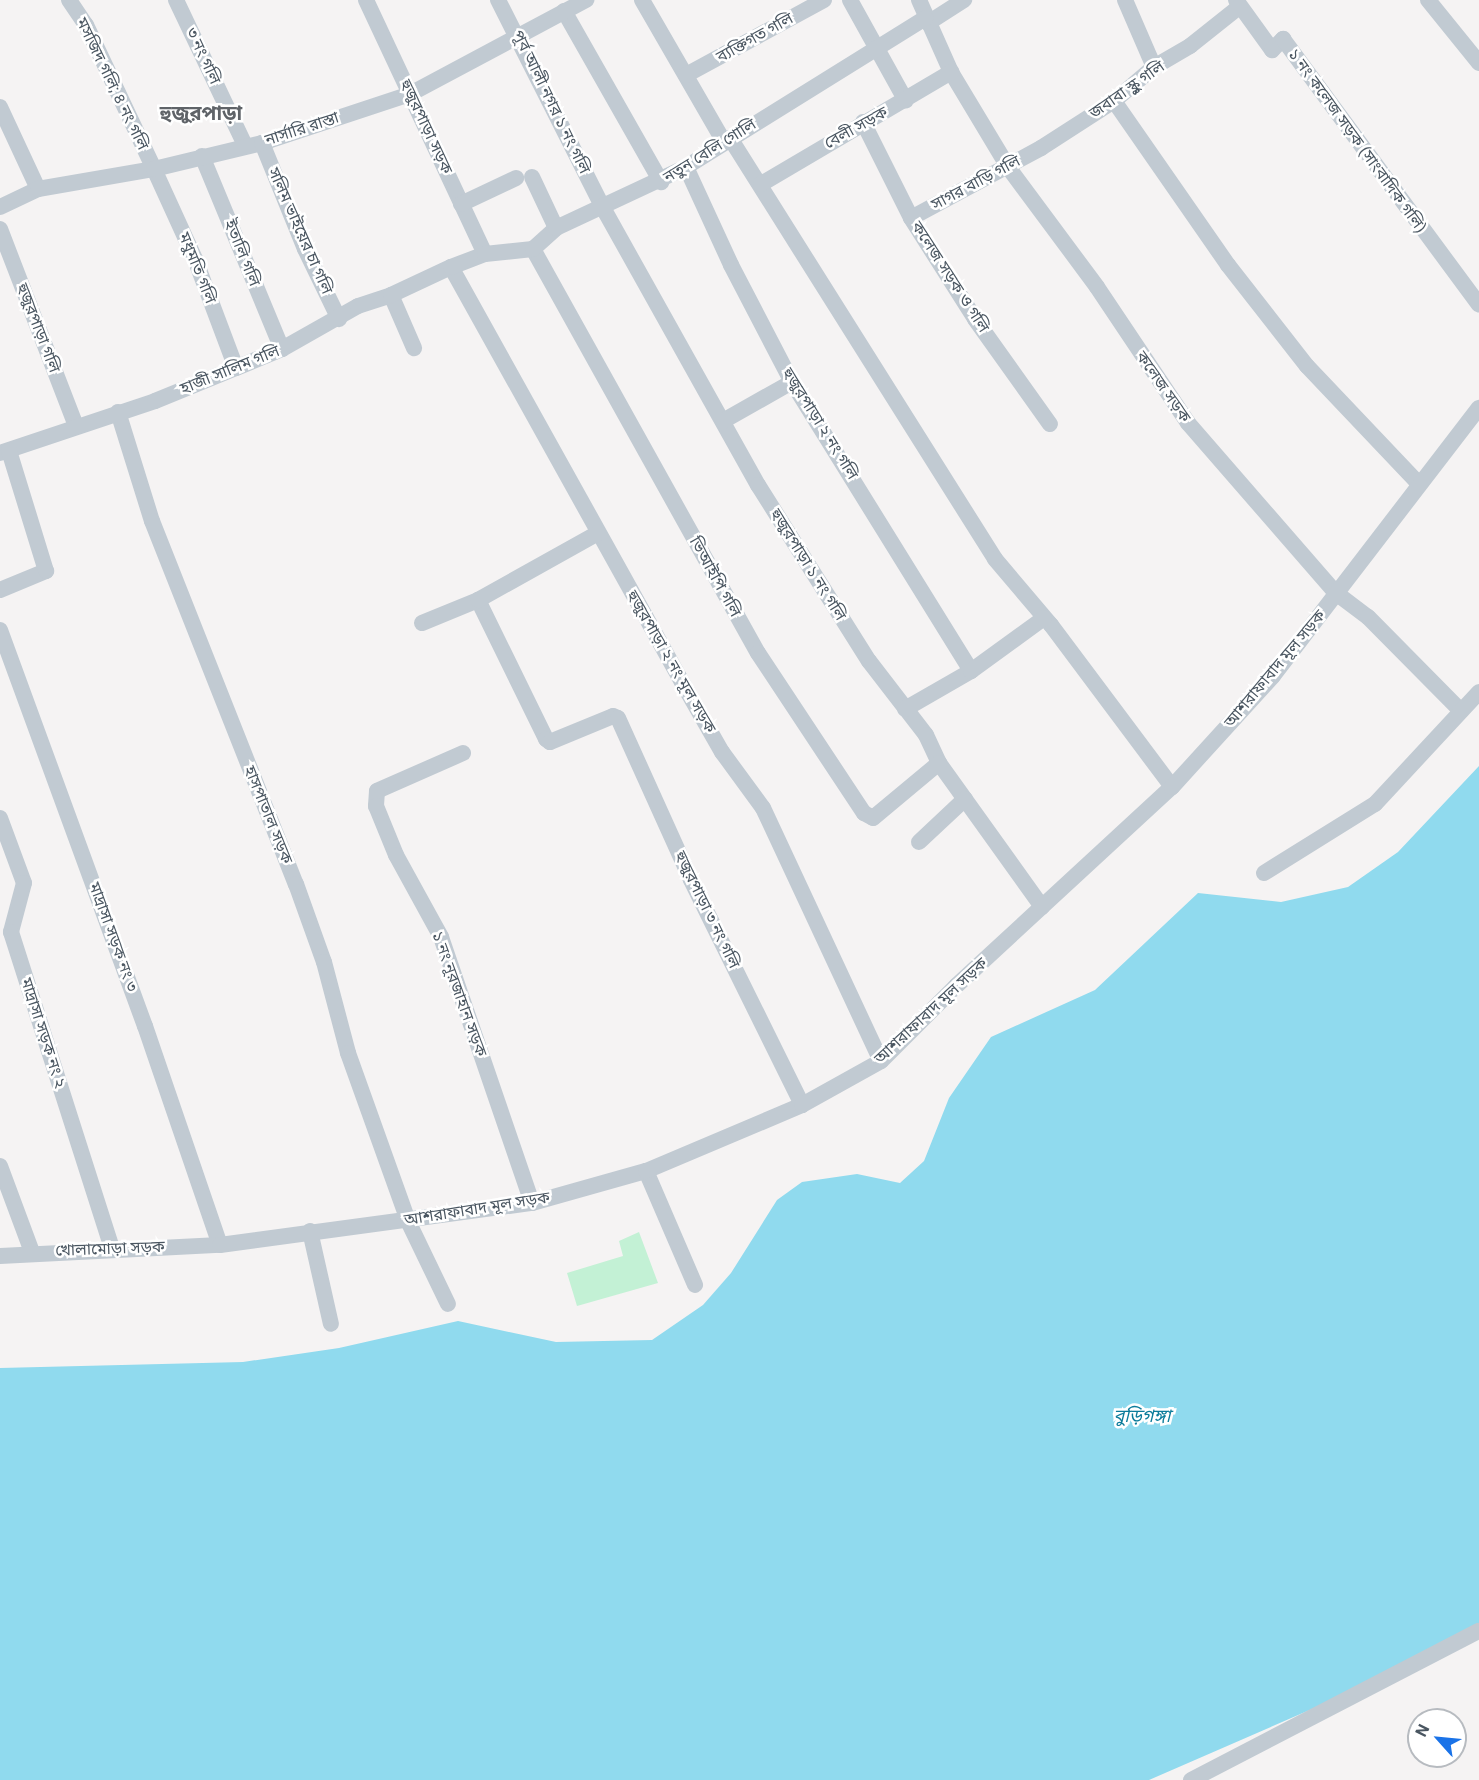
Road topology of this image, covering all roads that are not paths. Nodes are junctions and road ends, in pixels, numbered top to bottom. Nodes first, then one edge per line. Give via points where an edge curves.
1 (69, 0) edge
2 (176, 0) edge
3 (366, 0) edge
4 (498, 0) edge
5 (586, 0) edge
6 (642, 0) edge
7 (824, 0) edge
8 (850, 0) edge
9 (919, 0) edge
10 (964, 0) edge
11 (1125, 0) edge
12 (1428, 0) edge
13 (1237, 4) edge
14 (564, 11) junction
15 (926, 20) junction
16 (518, 35) junction
17 (876, 48) junction
18 (1479, 63) edge
19 (1154, 67) junction
20 (951, 72) junction
21 (686, 75) junction
22 (410, 94) junction
23 (1114, 100) junction
24 (906, 101) junction
25 (0, 107) edge
26 (863, 122) junction
27 (727, 140) junction
28 (253, 144) junction
29 (1041, 148) joint
30 (202, 156) junction
31 (686, 167) junction
32 (1008, 167) junction
33 (154, 169) junction
34 (661, 182) junction
35 (761, 183) junction
36 (38, 189) junction
37 (461, 204) junction
38 (602, 206) junction
39 (0, 207) edge
40 (912, 218) junction
41 (556, 228) junction
42 (0, 229) edge
43 (533, 249) junction
44 (485, 254) junction
45 (451, 267) junction
46 (391, 295) junction
47 (1479, 305) edge
48 (339, 319) junction
49 (414, 348) dead end
50 (282, 349) junction
51 (236, 368) junction
52 (792, 382) junction
53 (1479, 408) edge
54 (118, 412) junction
55 (723, 421) junction
56 (1050, 424) dead end
57 (76, 426) junction
58 (3, 450) edge
59 (1418, 483) junction
60 (598, 533) junction
61 (0, 590) edge
62 (1336, 593) junction
63 (478, 600) junction
64 (1044, 618) junction
65 (422, 623) dead end
66 (0, 630) edge
67 (971, 671) junction
68 (1479, 692) edge
69 (905, 709) junction
70 (1461, 711) junction
71 (463, 753) dead end
72 (939, 763) junction
73 (1172, 788) junction
74 (965, 799) junction
75 (0, 819) edge
76 (919, 842) dead end
77 (1264, 873) dead end
78 (1042, 906) junction
79 (881, 1061) junction
80 (802, 1105) junction
81 (0, 1166) edge
82 (646, 1171) junction
83 (532, 1203) junction
84 (408, 1221) junction
85 (310, 1231) junction
86 (220, 1245) junction
87 (112, 1248) junction
88 (32, 1252) junction
89 (0, 1256) edge
90 (695, 1285) dead end
91 (448, 1304) dead end
92 (331, 1324) dead end
93 (1479, 1631) edge
94 (1191, 1780) edge

1 - 33 street, মসজিদ গলি; ৪ নং গলি via 86,25
2 - 28 street, ৩ নং গলি
3 - 22 street, হুজুরপাড়া সড়ক
4 - 16 street, পূর্ব আলী নগর ১ নং গলি
5 - 14 street, নার্সারি রাস্তা
6 - 21 street
7 - 21 street, ব্যক্তিগত গলি
8 - 17 street
9 - 15 street
10 - 15 street, নতুন বেলি গোলি
11 - 19 street
12 - 18 street
13 - 19 street, জবাবা স্কুল গলি via 1190,46
13 - 47 street, ১ নং কলেজ সড়ক (সাংবাদিক গলি) via 1272,50 1283,39
14 - 16 street, নার্সারি রাস্তা
14 - 34 street
15 - 17 street, নতুন বেলি গোলি
15 - 20 street
16 - 22 street, নার্সারি রাস্তা
16 - 38 street, পূর্ব আলী নগর ১ নং গলি
17 - 24 street
17 - 27 street, নতুন বেলি গোলি
19 - 23 street, জবাবা স্কুল গলি
20 - 24 street, বেলী সড়ক
20 - 32 street, কলেজ সড়ক
21 - 27 street
22 - 28 street, নার্সারি রাস্তা
22 - 37 street, হুজুরপাড়া সড়ক
23 - 29 street, জবাবা স্কুল গলি
23 - 59 street via 1222,257 1307,366
24 - 26 street, বেলী সড়ক
25 - 36 street
26 - 35 street, বেলী সড়ক
26 - 40 street, কলেজ সড়ক ও গলি
27 - 31 street, নতুন বেলি গোলি
27 - 35 street
28 - 30 street, নার্সারি রাস্তা
28 - 48 street, সলিম ভাইয়ের চা গলি
29 - 32 street, সাগর বাড়ি গলি
30 - 33 street, নার্সারি রাস্তা
30 - 50 street, ইতালি গলি
31 - 34 street, নতুন বেলি গোলি
31 - 52 street, হুজুরপাড়া ২ নং গলি
32 - 40 street, সাগর বাড়ি গলি
32 - 62 street, কলেজ সড়ক via 1097,286 1188,423
33 - 36 street, নার্সারি রাস্তা
33 - 51 street, মধুমতি গলি via 195,260
34 - 38 street, নতুন বেলি গোলি
35 - 64 street via 995,559
36 - 39 street, নার্সারি রাস্তা
37 - 41 street via 524,177
37 - 44 street, হুজুরপাড়া সড়ক
38 - 41 street, নতুন বেলি গোলি
38 - 55 street, হুজুরপাড়া ১ নং গলি
40 - 56 street, কলেজ সড়ক ও গলি via 975,320
41 - 43 street, নতুন বেলি গোলি
42 - 57 street, হুজুরপাড়া গলি
43 - 44 street
43 - 72 street, ভিআইপি গলি via 758,653 864,813 873,818
44 - 45 street
45 - 46 street, হাজী সালিম গলি
45 - 60 street, হুজুরপাড়া ২ নং মূল সড়ক
46 - 48 street, হাজী সালিম গলি via 358,306
46 - 49 street
48 - 50 street, হাজী সালিম গলি
50 - 51 street, হাজী সালিম গলি
51 - 54 street, হাজী সালিম গলি
52 - 55 street
52 - 67 street, হুজুরপাড়া ২ নং গলি
53 - 59 street, আশরাফাবাদ মূল সড়ক
54 - 57 street, হাজী সালিম গলি
54 - 84 street, হাসপাতাল সড়ক via 152,521 300,895 324,962 348,1053
55 - 69 street, হুজুরপাড়া ১ নং গলি via 758,485 869,661
57 - 58 street, হাজী সালিম গলি
58 - 61 street via 46,571
59 - 62 street, আশরাফাবাদ মূল সড়ক
60 - 63 street
60 - 79 street, হুজুরপাড়া ২ নং মূল সড়ক via 722,752 763,808
62 - 70 street, কলেজ সড়ক via 1368,617
62 - 73 street, আশরাফাবাদ মূল সড়ক via 1273,676
63 - 65 street
63 - 80 street, হুজুরপাড়া ৩ নং গলি via 546,739 550,742 613,716 618,718 691,880
64 - 67 street
64 - 73 street
66 - 86 street, মাদ্রাসা সড়ক নং ৩ via 146,1026
67 - 69 street
68 - 70 street
69 - 72 street, হুজুরপাড়া ১ নং গলি via 926,735
70 - 77 street via 1376,804
71 - 83 street, ১ নং নূরজাহান সড়ক via 377,791 376,806 396,855 441,937
72 - 74 street, হুজুরপাড়া ১ নং গলি
73 - 78 street, আশরাফাবাদ মূল সড়ক
74 - 76 street
74 - 78 street, হুজুরপাড়া ১ নং গলি
75 - 87 street, মাদ্রাসা সড়ক নং ২ via 24,883 11,932
78 - 79 street, আশরাফাবাদ মূল সড়ক
79 - 80 street, আশরাফাবাদ মূল সড়ক
80 - 82 street, আশরাফাবাদ মূল সড়ক
81 - 88 street
82 - 83 street, আশরাফাবাদ মূল সড়ক
82 - 90 street
83 - 84 street, আশরাফাবাদ মূল সড়ক
84 - 85 street, আশরাফাবাদ মূল সড়ক
84 - 91 street, হাসপাতাল সড়ক
85 - 86 street, আশরাফাবাদ মূল সড়ক
85 - 92 street
86 - 87 street, খোলামোড়া সড়ক
87 - 88 street, খোলামোড়া সড়ক
88 - 89 street, খোলামোড়া সড়ক
93 - 94 street

